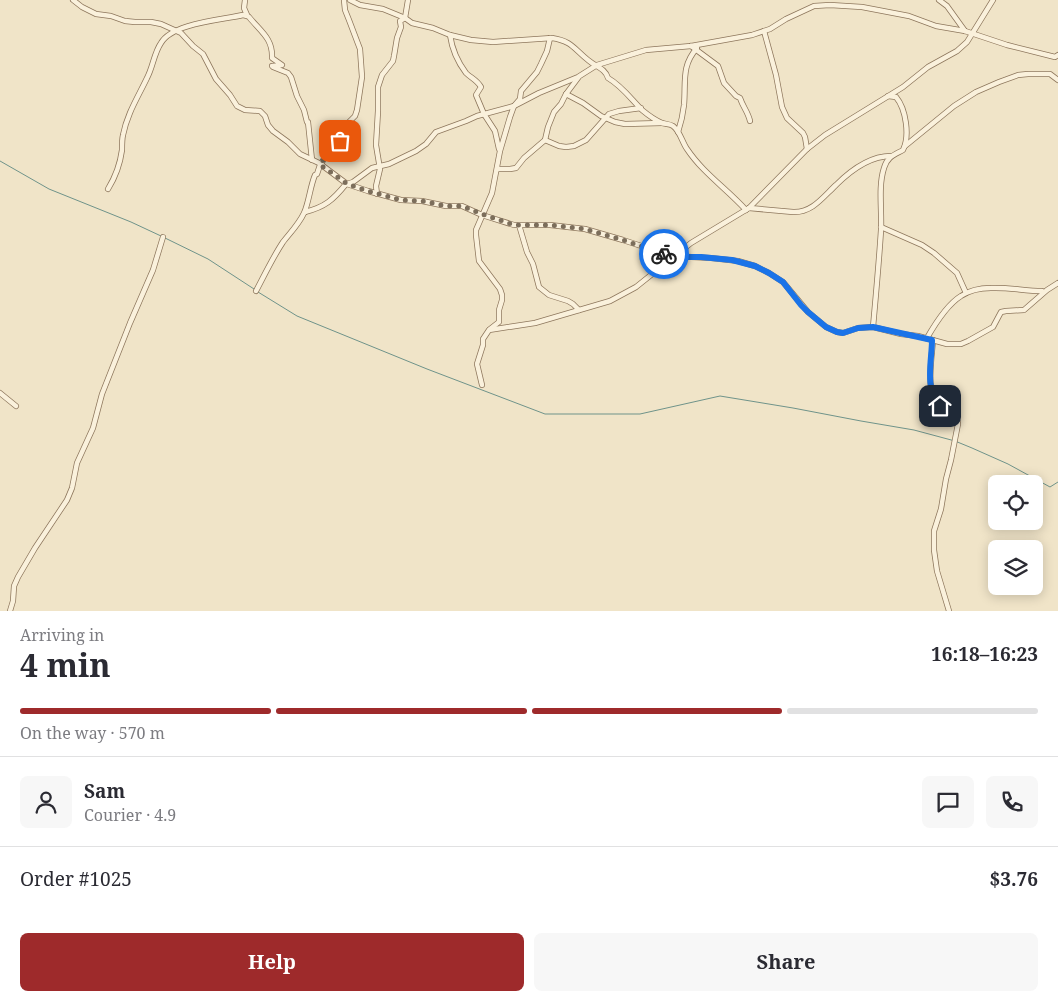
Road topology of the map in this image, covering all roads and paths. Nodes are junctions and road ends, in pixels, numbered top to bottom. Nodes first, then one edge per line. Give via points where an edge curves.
1 (73, 0) edge
2 (245, 0) edge
3 (344, 0) edge
4 (350, 0) edge
5 (408, 0) edge
6 (939, 0) edge
7 (993, 0) edge
8 (247, 16) junction
9 (405, 18) junction
10 (177, 30) junction
11 (965, 31) junction
12 (764, 32) junction
13 (973, 33) junction
14 (450, 35) junction
15 (550, 38) junction
16 (695, 47) junction
17 (1058, 55) edge
18 (596, 65) junction
19 (578, 77) junction
20 (1058, 80) edge
21 (566, 94) junction
22 (888, 96) junction
23 (514, 106) junction
24 (641, 108) junction
25 (484, 114) junction
26 (605, 118) junction
27 (750, 121) dead end
28 (663, 123) junction
29 (678, 132) junction
30 (545, 140) junction
31 (904, 147) junction
32 (807, 149) junction
33 (500, 151) junction
34 (891, 156) junction
35 (312, 160) junction
36 (320, 165) junction
37 (380, 166) junction
38 (496, 169) junction
39 (346, 184) junction
40 (108, 189) dead end
41 (377, 194) junction
42 (747, 209) junction
43 (304, 212) junction
44 (482, 214) junction
45 (519, 225) junction
46 (881, 227) junction
47 (163, 238) dead end
48 (675, 257) junction
49 (1058, 283) edge
50 (256, 291) dead end
51 (1042, 291) dead end
52 (966, 293) junction
53 (579, 310) junction
54 (873, 327) junction
55 (489, 330) junction
56 (930, 339) junction
57 (482, 385) dead end
58 (0, 393) edge
59 (16, 406) dead end
60 (10, 611) edge
61 (949, 611) edge

1 - 10 street via 96,14 125,21 151,22
2 - 8 street
3 - 36 street via 360,49 362,85 355,116
4 - 9 street
5 - 9 street
6 - 11 street
7 - 13 street
8 - 10 street
8 - 35 street via 269,40 272,58 282,65 272,66 291,77 308,122
9 - 14 street
9 - 37 street via 400,21 393,61 379,83 376,145
10 - 35 street via 203,54 216,79 237,106 260,111 272,131
10 - 40 street via 162,41 130,114 123,135 118,171
11 - 12 street via 873,9 819,5 809,7
11 - 13 street
12 - 16 street
12 - 32 street via 786,118 803,133
13 - 17 street via 1008,45 1055,57
13 - 22 street via 957,51
14 - 15 street via 486,42
14 - 25 street via 459,63 481,87 476,95
15 - 18 street via 573,45
15 - 23 street via 537,72 521,91
16 - 18 street via 646,50
16 - 27 street via 718,66 724,83 740,98
16 - 29 street via 685,67 684,105
18 - 19 street
18 - 24 street
19 - 21 street
19 - 23 street
20 - 31 street via 1050,74 1018,75 976,92
21 - 26 street
21 - 30 street via 550,120
22 - 31 street via 898,100 903,115 906,129
22 - 32 street
23 - 25 street
23 - 33 street
24 - 26 street via 612,113
24 - 28 street
25 - 33 street via 495,131
25 - 37 street via 436,132 416,151
26 - 28 street via 620,124
26 - 30 street via 586,140 574,146 559,146
28 - 29 street via 672,125
29 - 42 street via 688,150 714,181
30 - 38 street via 516,168
31 - 34 street
32 - 42 street
33 - 38 street
34 - 42 street via 878,158 852,171 806,210
34 - 46 street via 881,181
35 - 36 street
36 - 39 street
36 - 43 street
37 - 39 street
37 - 41 street
38 - 44 street via 492,193
39 - 41 street
39 - 43 street via 329,202
41 - 44 street via 401,200 462,206
42 - 48 street
43 - 50 street
44 - 45 street
44 - 55 street via 476,230 479,261 503,298 499,322
45 - 48 street via 585,229
45 - 53 street via 539,287
46 - 52 street via 934,252 957,273
46 - 54 street
47 - 60 street via 102,394 93,428 77,463 72,488 18,577
48 - 53 street via 636,287 610,301
48 - 54 street via 738,261 755,266 783,282 801,305 831,330 843,333
49 - 56 street via 1024,310 1001,312 993,327 968,341 954,344
51 - 52 street via 992,288
52 - 56 street via 932,328
53 - 55 street via 525,325
54 - 56 street
55 - 57 street via 476,364
56 - 61 street via 932,394 940,406 958,420 934,531 937,571
58 - 59 street

